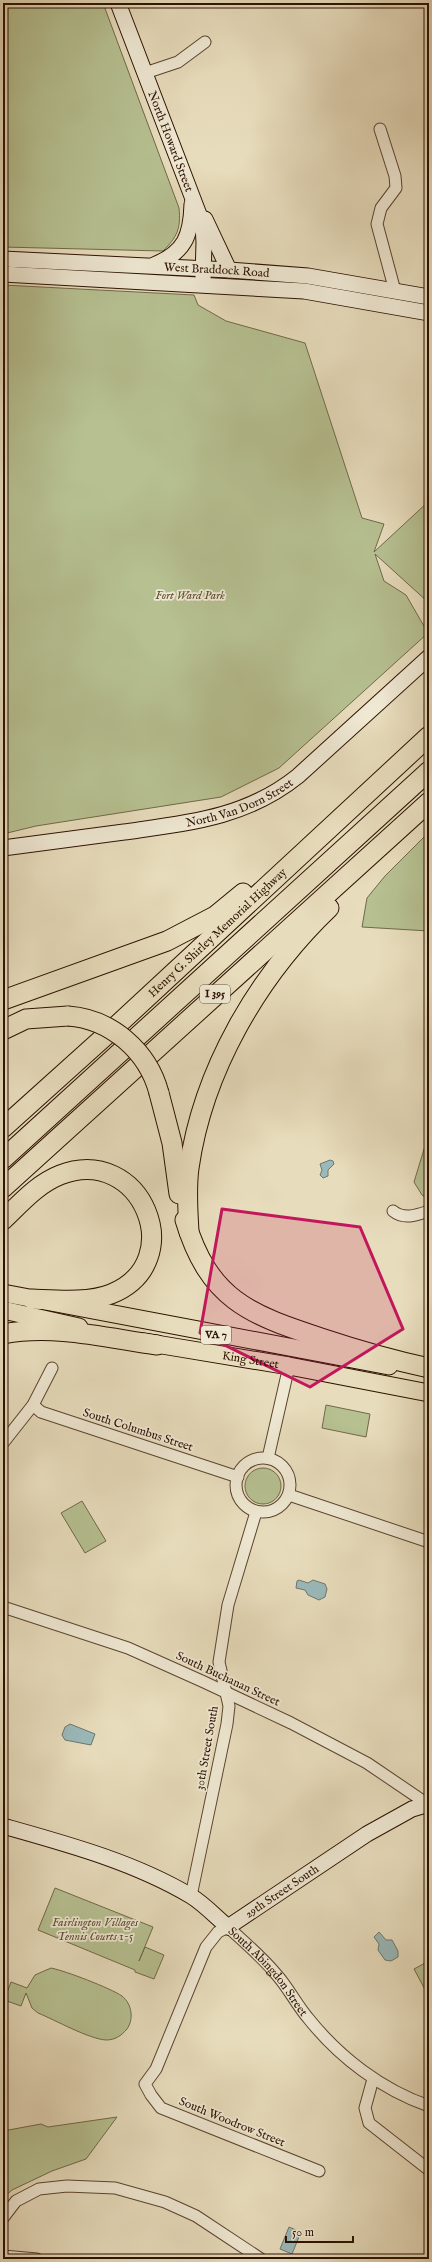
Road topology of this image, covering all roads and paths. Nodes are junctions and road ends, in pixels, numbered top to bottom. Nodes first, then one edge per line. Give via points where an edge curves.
1 (118, 3) edge
2 (205, 42) dead end
3 (145, 73) junction
4 (380, 129) dead end
5 (195, 202) junction
6 (3, 259) edge
7 (152, 266) junction
8 (202, 269) junction
9 (229, 270) junction
10 (3, 274) edge
11 (203, 284) junction
12 (395, 291) junction
13 (429, 297) edge
14 (429, 313) edge
15 (429, 657) edge
16 (429, 736) edge
17 (394, 768) junction
18 (429, 771) edge
19 (429, 802) edge
20 (429, 810) edge
21 (3, 848) edge
22 (7, 999) edge
23 (3, 1030) edge
24 (3, 1128) edge
25 (48, 1148) junction
26 (3, 1159) edge
27 (3, 1188) edge
28 (3, 1194) edge
29 (393, 1211) dead end
30 (429, 1211) edge
31 (3, 1220) edge
32 (189, 1232) junction
33 (3, 1294) edge
34 (32, 1299) junction
35 (3, 1310) edge
36 (3, 1334) edge
37 (157, 1345) junction
38 (289, 1366) junction
39 (52, 1368) dead end
40 (429, 1368) edge
41 (429, 1373) edge
42 (429, 1393) edge
43 (33, 1405) junction
44 (3, 1443) edge
45 (268, 1458) junction
46 (238, 1477) junction
47 (289, 1495) junction
48 (256, 1512) junction
49 (429, 1542) edge
50 (3, 1607) edge
51 (227, 1692) junction
52 (429, 1805) edge
53 (3, 1826) edge
54 (191, 1896) junction
55 (228, 1927) junction
56 (373, 2079) junction
57 (145, 2084) joint
58 (429, 2106) edge
59 (429, 2170) edge
60 (319, 2171) dead end
61 (3, 2218) edge
62 (3, 2256) edge
63 (37, 2259) edge
64 (261, 2259) edge

1 - 3 main road, North Howard Street
2 - 3 street via 178,62
3 - 5 main road, North Howard Street
4 - 12 street via 395,176 396,188 381,208 377,224
5 - 7 main road via 191,228 178,252
5 - 8 main road, North Howard Street via 203,225
5 - 9 main road via 209,225
6 - 7 main road, West Braddock Road
7 - 8 main road, West Braddock Road
8 - 9 main road, West Braddock Road
8 - 11 main road, North Howard Street
9 - 12 main road, West Braddock Road via 308,276
10 - 11 main road, West Braddock Road
11 - 14 main road, West Braddock Road via 304,291
12 - 13 main road, West Braddock Road
15 - 21 main road, North Van Dorn Street via 298,776 275,794 250,806 229,814 192,822
16 - 17 highway, Henry G. Shirley Memorial Highway
17 - 22 highway via 264,876 203,922 152,947
17 - 24 highway, Henry G. Shirley Memorial Highway
18 - 26 highway
19 - 25 highway, I 395
20 - 32 highway via 315,921 284,958 236,1028 202,1110 193,1146 188,1186
23 - 32 highway, bridge via 26,1018 85,1017 113,1030 137,1050 155,1079 172,1143 182,1209
25 - 27 highway, I 395
25 - 28 highway
29 - 30 street via 399,1216
31 - 34 highway via 48,1181 67,1173 90,1170 105,1172 128,1185 142,1200 147,1210 151,1232 149,1253 140,1273 129,1284 102,1297
32 - 40 highway via 210,1276 231,1298 254,1313 273,1323 379,1357
33 - 34 main road, King Street / VA 7
34 - 41 main road, King Street / VA 7
35 - 37 main road, King Street / VA 7
36 - 37 highway via 25,1331 72,1332
37 - 38 main road, King Street / VA 7
38 - 42 main road, King Street / VA 7
38 - 45 street
39 - 43 street
43 - 44 street
43 - 46 street, South Columbus Street via 41,1412
45 - 46 street via 250,1462 243,1467
45 - 47 street via 278,1462 287,1471 291,1486
46 - 48 street via 236,1487 239,1497 245,1506
47 - 48 street via 276,1510
47 - 49 street
48 - 51 street, 30th Street South via 228,1605 220,1654 221,1673
50 - 51 street, South Buchanan Street via 128,1648
51 - 52 street, South Buchanan Street via 367,1763
51 - 54 street, 30th Street South via 227,1724
52 - 55 main road, 29th Street South via 412,1809 367,1834
53 - 54 main road, South Abingdon Street via 111,1859
54 - 55 main road, South Abingdon Street
55 - 56 street, South Abingdon Street via 277,1974 308,2019 332,2044
55 - 57 street, 29th Street South via 218,1932 206,1947 156,2069
56 - 58 street, South Abingdon Street
56 - 59 street via 364,2108 369,2123
57 - 60 street, South Woodrow Street via 161,2108
61 - 64 street via 16,2201 39,2189 67,2186 115,2188 165,2202 196,2216
62 - 63 street

